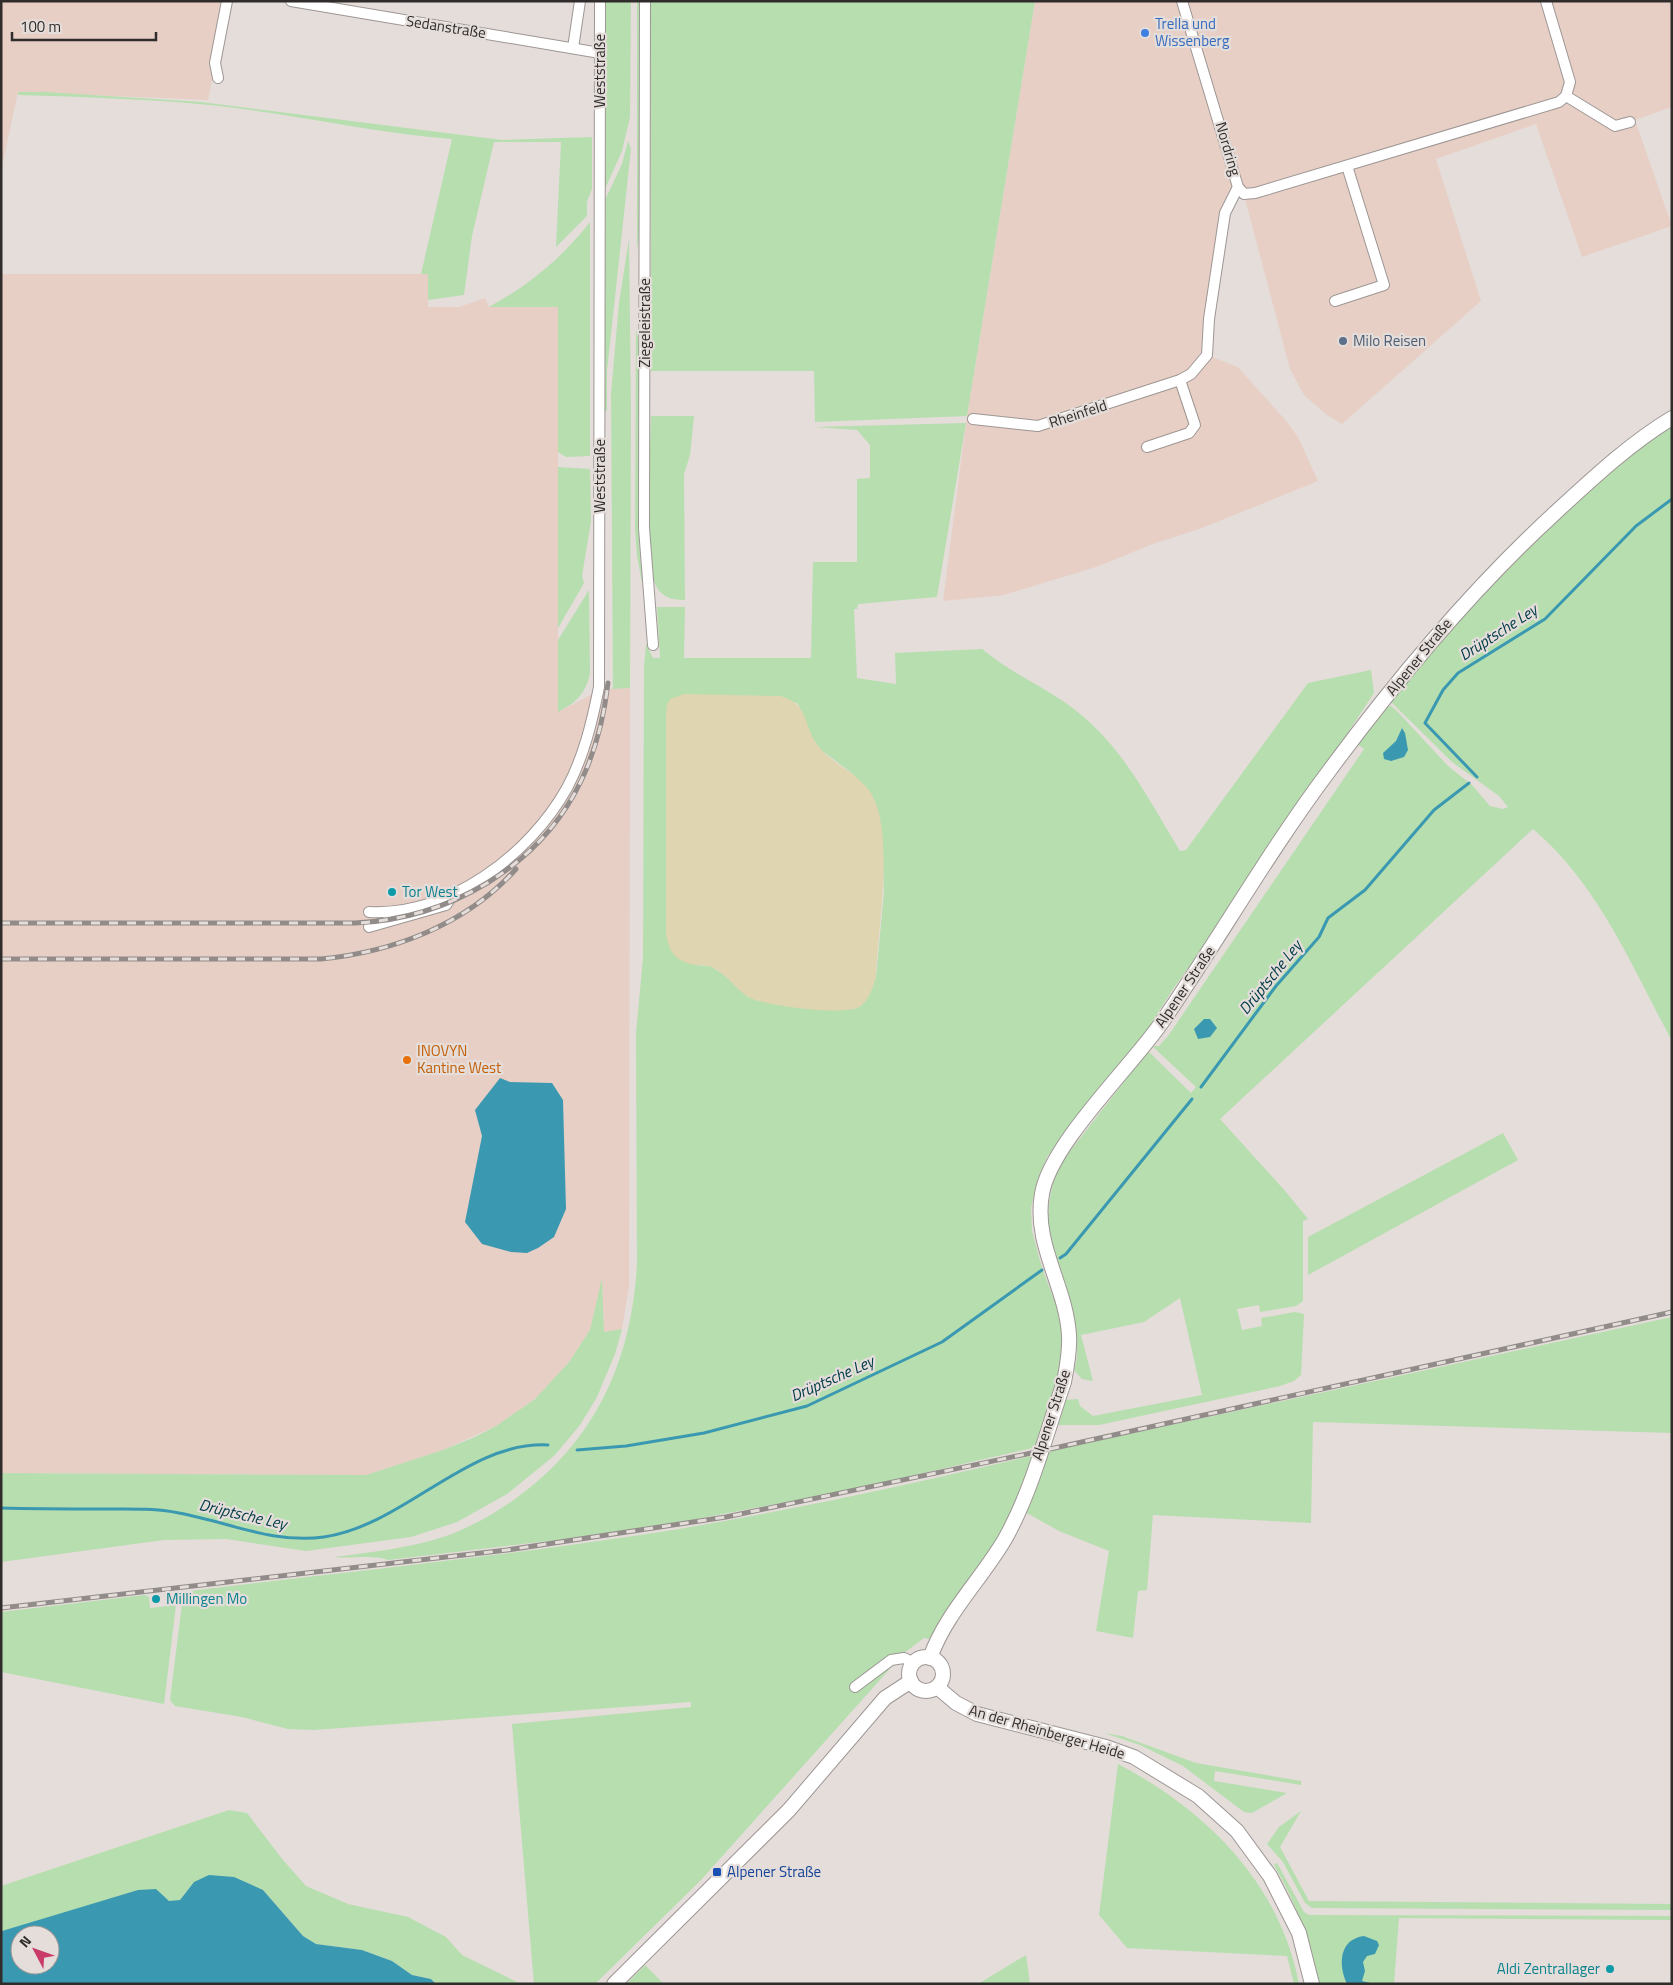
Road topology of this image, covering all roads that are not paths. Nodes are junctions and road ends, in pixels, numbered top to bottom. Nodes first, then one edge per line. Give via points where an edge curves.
1 (227, 1) edge
2 (291, 1) edge
3 (580, 1) edge
4 (600, 1) edge
5 (645, 1) edge
6 (1182, 1) edge
7 (1546, 1) edge
8 (573, 48) junction
9 (600, 53) junction
10 (218, 78) dead end
11 (1566, 96) junction
12 (1630, 122) dead end
13 (1346, 166) junction
14 (1238, 187) junction
15 (1334, 301) dead end
16 (1180, 380) junction
17 (1672, 418) edge
18 (973, 419) dead end
19 (1148, 447) dead end
20 (653, 645) dead end
21 (453, 894) junction
22 (369, 912) dead end
23 (369, 926) dead end
24 (930, 1658) junction
25 (914, 1663) junction
26 (911, 1680) junction
27 (855, 1687) dead end
28 (937, 1687) junction
29 (614, 1984) edge
30 (1312, 1984) edge

1 - 10 street via 215,63
2 - 8 street, Sedanstraße
3 - 8 street
4 - 9 street, Weststraße
5 - 20 street, Ziegeleistraße via 644,528
6 - 14 street, Nordring
7 - 11 street via 1570,82
8 - 9 street, Sedanstraße
9 - 21 street, Weststraße via 599,687 591,730 581,757 566,789 541,826 514,853
11 - 12 street via 1615,126
11 - 13 street, Nordring via 1558,102
13 - 14 street, Nordring via 1255,193 1244,194
13 - 15 street via 1384,285
14 - 16 street, Rheinfeld via 1224,213 1207,355 1191,374
16 - 18 street, Rheinfeld via 1038,426
16 - 19 street via 1195,425 1189,433
17 - 24 street, Alpener Straße via 1656,427 1588,483 1518,548 1449,620 1328,772 1162,1022 1052,1165 1042,1193 1042,1227 1044,1246 1069,1333 1064,1382 1017,1517 980,1578 948,1620
21 - 22 street, Weststraße via 391,913
21 - 23 street, Weststraße via 446,905
24 - 25 street via 921,1658
24 - 28 street via 939,1663 943,1672
25 - 26 street
25 - 27 street via 904,1658 892,1660
26 - 28 street via 923,1691
26 - 29 street via 886,1698 789,1810
28 - 30 street, An der Rheinberger Heide via 962,1707 977,1714 1101,1745 1134,1757 1174,1779 1212,1807 1246,1841 1280,1892 1299,1933

